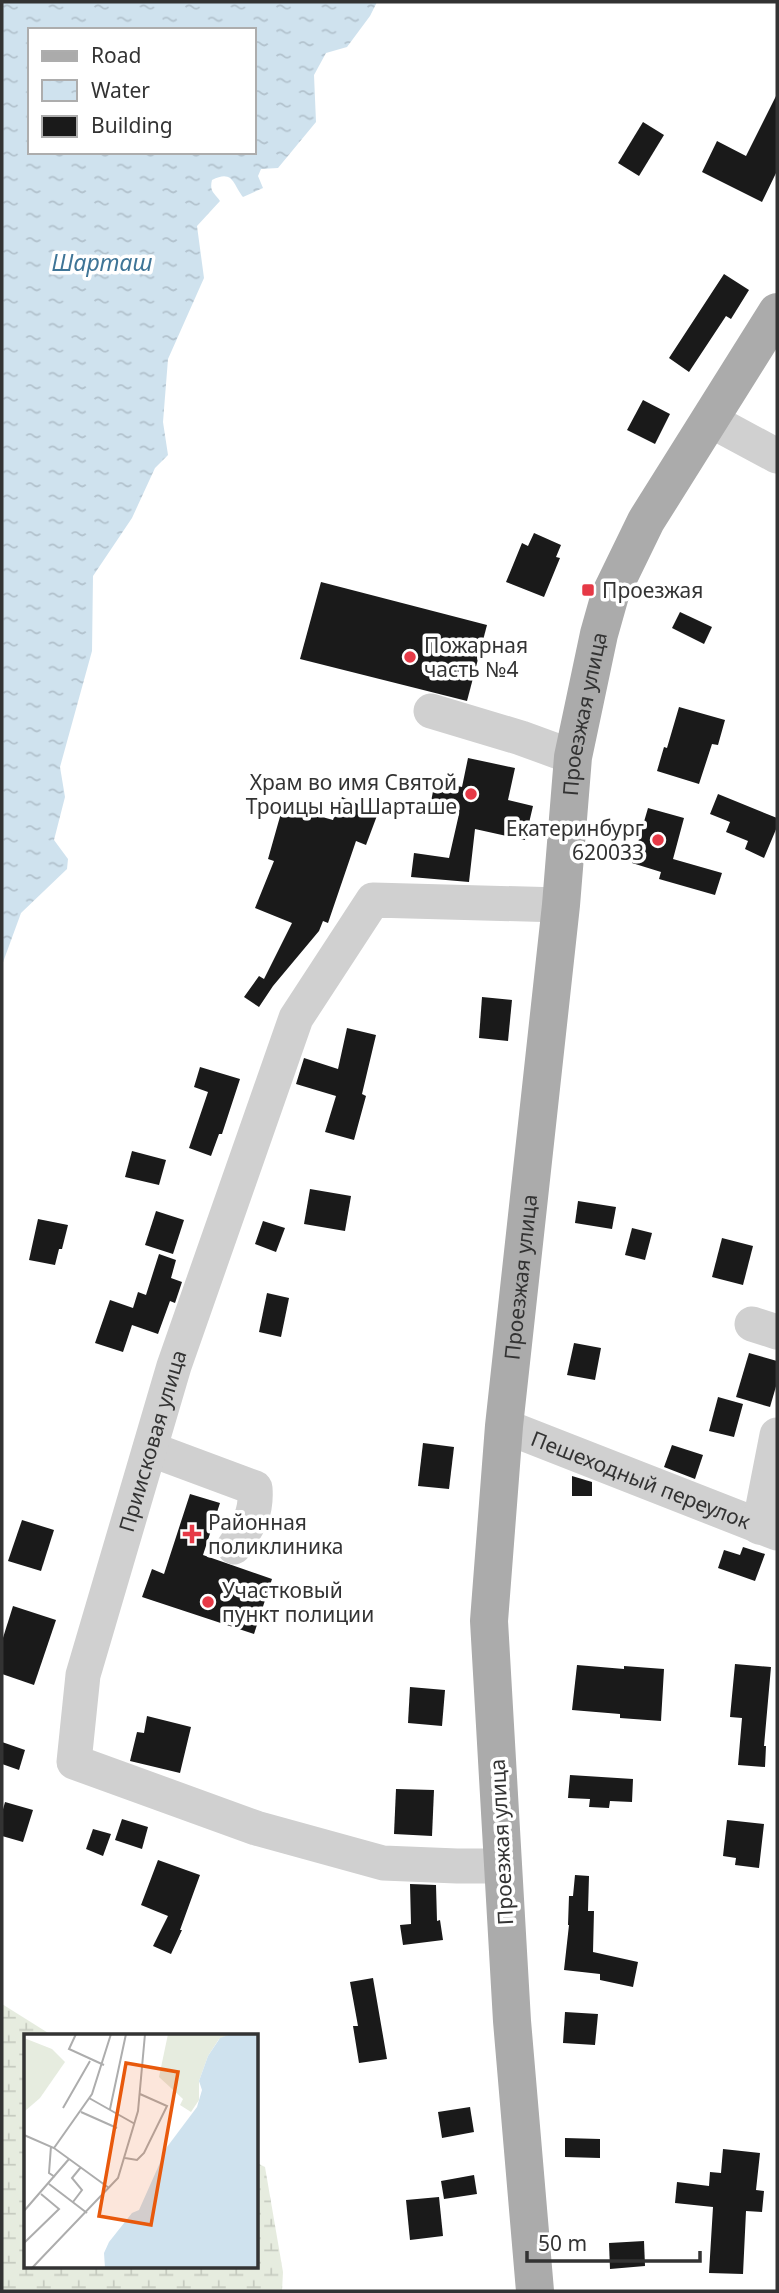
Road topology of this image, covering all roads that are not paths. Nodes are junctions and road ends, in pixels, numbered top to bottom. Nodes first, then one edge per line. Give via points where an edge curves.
1 (777, 312) edge
2 (710, 420) junction
3 (777, 456) edge
4 (430, 710) dead end
5 (573, 757) junction
6 (561, 905) junction
7 (504, 1426) junction
8 (777, 1435) edge
9 (150, 1449) junction
10 (768, 1530) edge
11 (234, 1548) dead end
12 (503, 1866) junction
13 (535, 2291) edge

1 - 2 main road, Проезжая улица
2 - 3 street
2 - 5 main road, Проезжая улица via 646,521 610,595
4 - 5 street
5 - 6 main road, Проезжая улица
6 - 7 main road, Проезжая улица
6 - 9 street, Приисковая улица via 373,900 296,1018 174,1366
7 - 10 street, Пешеходный переулок
7 - 12 main road, Проезжая улица via 489,1622
8 - 10 street
9 - 11 street via 255,1488 256,1505 249,1525
9 - 12 street, Приисковая улица via 83,1675 74,1762 256,1828 383,1863
12 - 13 main road, Проезжая улица

